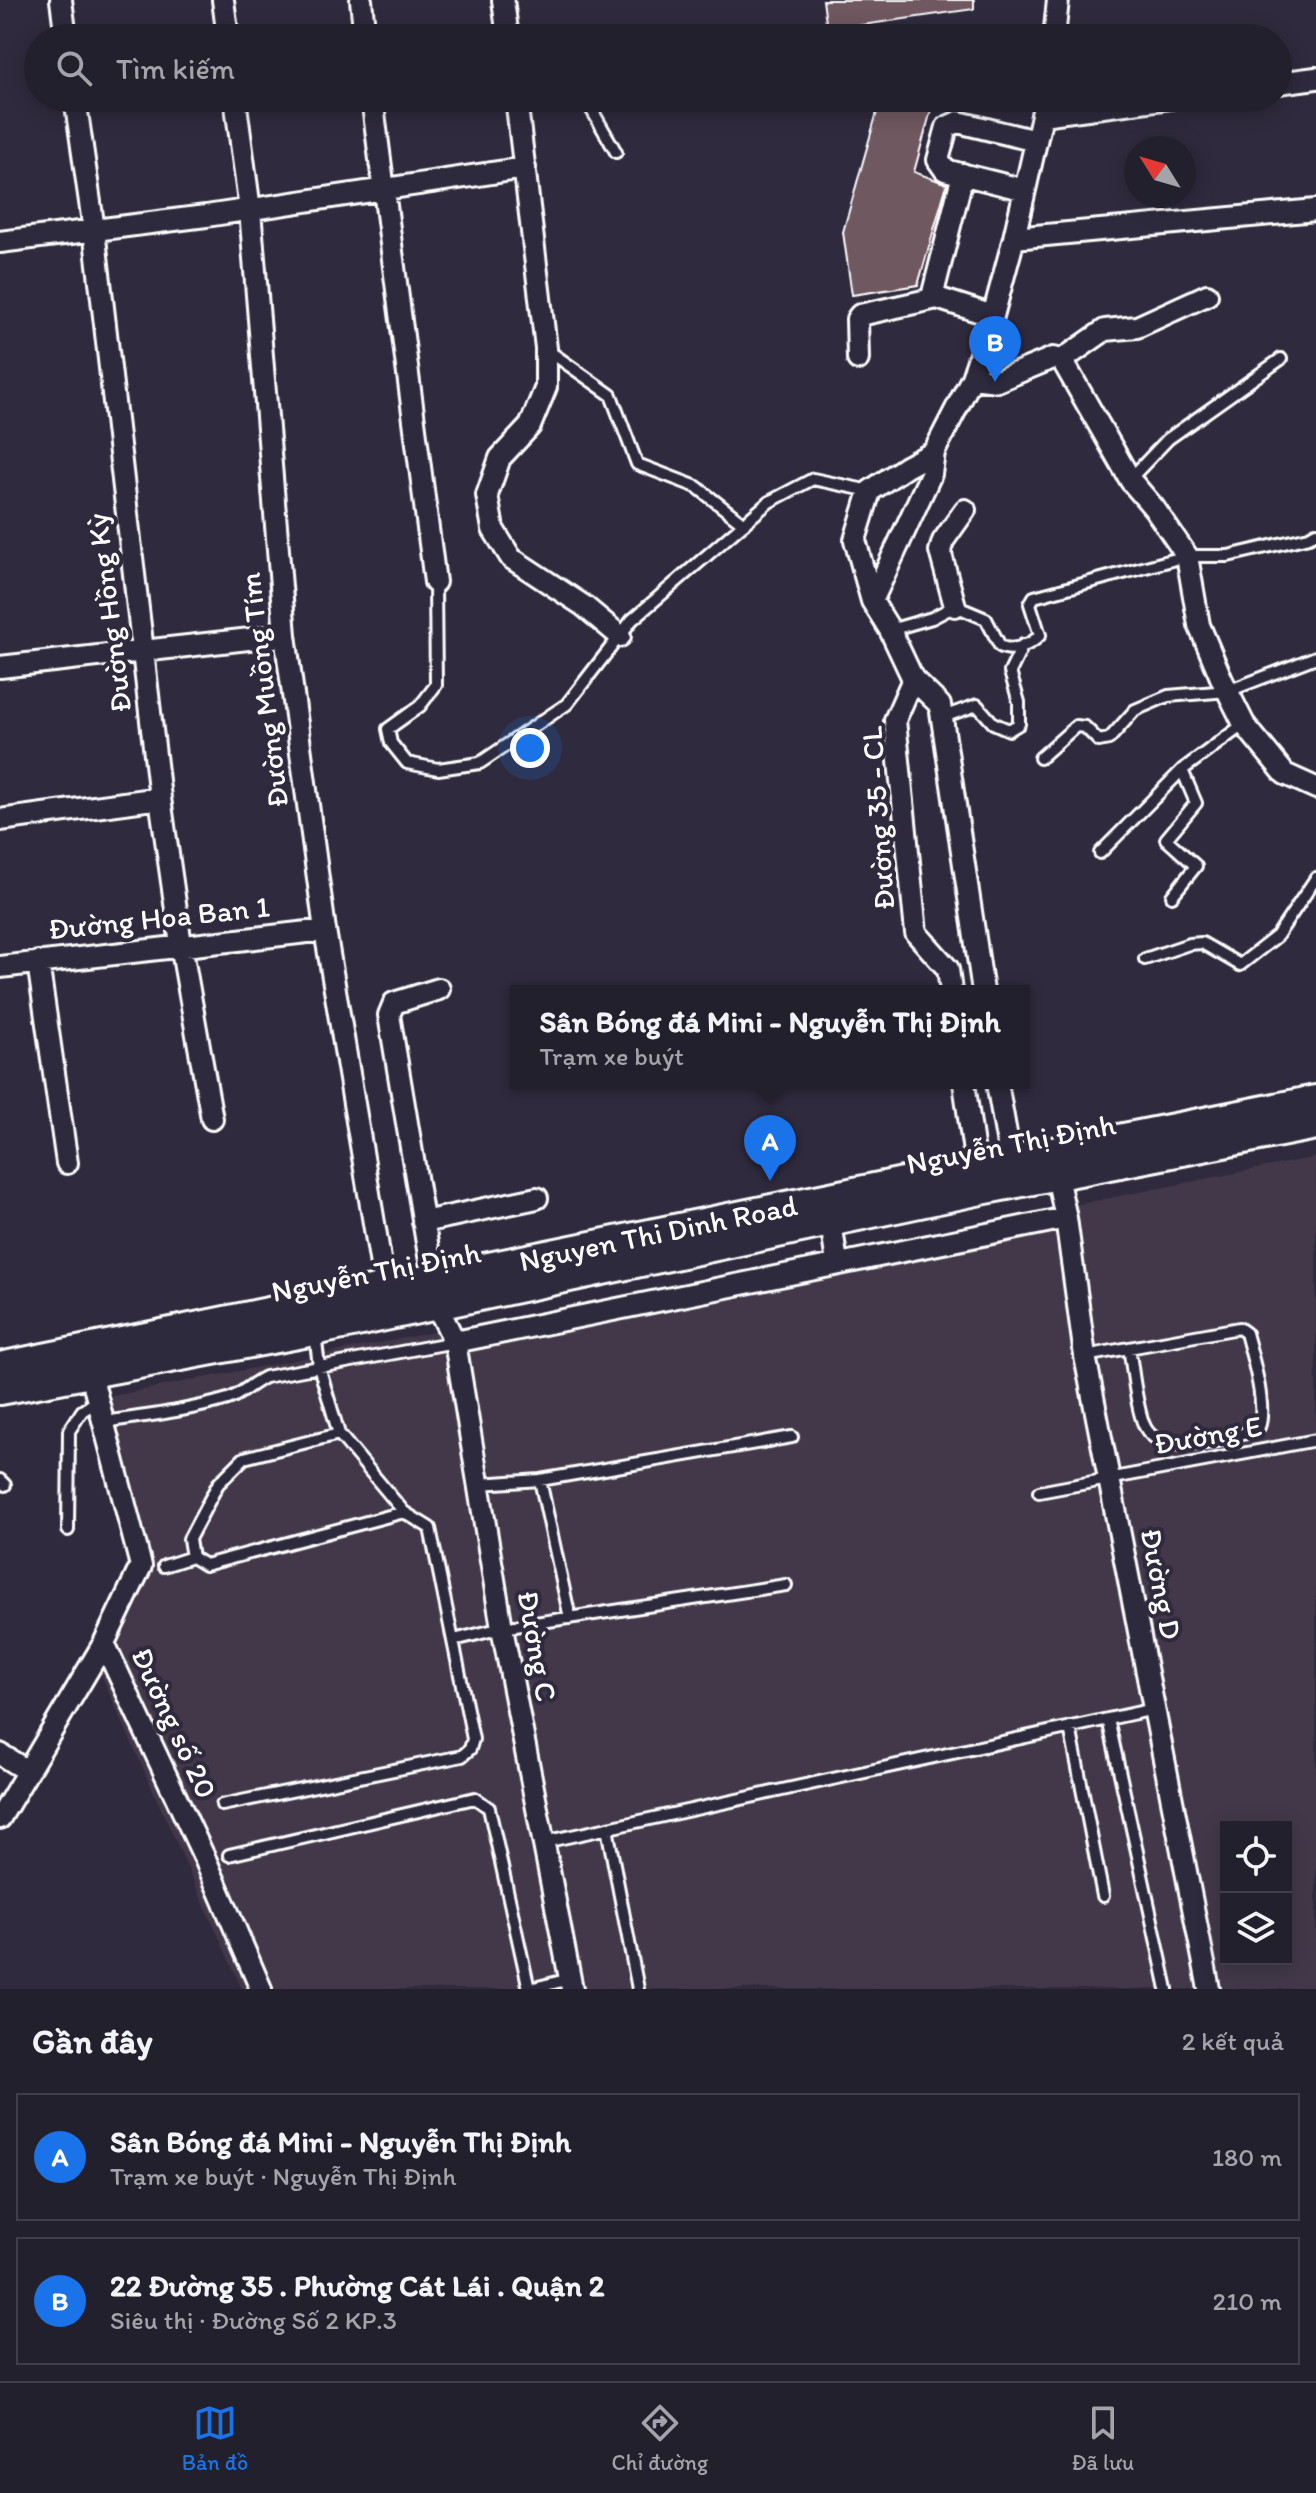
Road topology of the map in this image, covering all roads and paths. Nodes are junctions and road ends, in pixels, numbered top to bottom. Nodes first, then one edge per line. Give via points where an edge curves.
1 (61, 0) edge
2 (223, 0) edge
3 (361, 0) edge
4 (503, 0) edge
5 (1058, 0) edge
6 (64, 24) edge
7 (226, 24) edge
8 (364, 24) edge
9 (506, 24) edge
10 (1055, 24) edge
11 (1316, 78) edge
12 (1292, 81) edge
13 (77, 112) edge
14 (237, 112) edge
15 (374, 112) edge
16 (518, 112) edge
17 (593, 112) edge
18 (1043, 112) edge
19 (1036, 141) junction
20 (616, 152) dead end
21 (525, 168) junction
22 (963, 174) junction
23 (383, 190) junction
24 (1025, 190) junction
25 (250, 210) junction
26 (1316, 210) edge
27 (94, 230) junction
28 (1014, 238) junction
29 (0, 242) edge
30 (1207, 295) dead end
31 (937, 298) junction
32 (993, 316) junction
33 (546, 348) junction
34 (858, 359) dead end
35 (1281, 359) dead end
36 (1062, 360) junction
37 (972, 378) junction
38 (934, 452) junction
39 (1130, 479) junction
40 (870, 491) junction
41 (965, 510) dead end
42 (744, 524) junction
43 (1316, 533) edge
44 (1187, 556) junction
45 (435, 582) joint
46 (872, 601) junction
47 (955, 606) junction
48 (890, 630) junction
49 (285, 635) junction
50 (620, 636) junction
51 (1023, 645) junction
52 (144, 652) junction
53 (1316, 657) edge
54 (0, 660) edge
55 (0, 667) edge
56 (913, 679) junction
57 (1228, 691) junction
58 (943, 717) junction
59 (1244, 724) junction
60 (1040, 758) dead end
61 (1182, 770) junction
62 (1316, 788) edge
63 (160, 798) junction
64 (0, 820) edge
65 (1100, 853) dead end
66 (1316, 878) edge
67 (1172, 896) dead end
68 (325, 930) junction
69 (181, 945) junction
70 (1145, 959) dead end
71 (38, 962) junction
72 (0, 967) edge
73 (950, 985) edge
74 (982, 985) edge
75 (439, 989) dead end
76 (1316, 1082) edge
77 (965, 1089) edge
78 (998, 1089) edge
79 (1316, 1101) edge
80 (212, 1119) dead end
81 (1316, 1124) edge
82 (1316, 1141) edge
83 (67, 1163) dead end
84 (1013, 1172) junction
85 (979, 1179) junction
86 (537, 1198) dead end
87 (1063, 1204) junction
88 (423, 1222) junction
89 (835, 1250) junction
90 (387, 1300) junction
91 (440, 1301) junction
92 (316, 1346) junction
93 (0, 1348) edge
94 (1129, 1348) junction
95 (1085, 1356) junction
96 (0, 1368) edge
97 (95, 1386) junction
98 (0, 1389) edge
99 (0, 1405) edge
100 (104, 1422) junction
101 (339, 1434) junction
102 (792, 1437) dead end
103 (1316, 1440) edge
104 (1109, 1477) junction
105 (540, 1480) junction
106 (479, 1484) junction
107 (1039, 1492) dead end
108 (404, 1512) junction
109 (68, 1530) dead end
110 (192, 1557) junction
111 (164, 1566) dead end
112 (786, 1585) dead end
113 (570, 1618) junction
114 (502, 1628) junction
115 (454, 1640) junction
116 (104, 1643) junction
117 (1154, 1709) junction
118 (1108, 1719) junction
119 (1070, 1727) junction
120 (0, 1754) edge
121 (27, 1771) junction
122 (222, 1805) dead end
123 (0, 1818) edge
124 (607, 1828) junction
125 (544, 1842) junction
126 (229, 1855) dead end
127 (1103, 1896) dead end
128 (571, 1984) edge
129 (261, 1989) edge
130 (529, 1989) edge
131 (638, 1989) edge
132 (1167, 1989) edge
133 (1209, 1989) edge

1 - 6 street
2 - 7 street
3 - 8 street
4 - 9 street
5 - 10 street
11 - 12 street
13 - 27 street, Đường Hồng Kỳ
14 - 25 street, Đường Muồng Tím
15 - 23 street
16 - 21 street
17 - 20 lane
18 - 19 street
19 - 22 street via 958,122 947,127 938,160 945,170
19 - 24 street
21 - 23 street
21 - 33 street
22 - 24 street
22 - 31 street via 933,293
23 - 25 street
23 - 45 street
24 - 28 street
25 - 27 street
25 - 49 street, Đường Muồng Tím
26 - 28 street
27 - 29 street
27 - 52 street, Đường Hồng Kỳ
28 - 32 street
30 - 36 street via 1137,327 1105,330
31 - 32 street
31 - 34 street via 860,315
32 - 37 street
33 - 42 lane via 611,395 637,464 697,487
33 - 50 street via 546,387 530,426 500,458 487,495 493,529 511,558
35 - 39 lane via 1168,439
36 - 37 street via 1053,358 997,381
36 - 39 street
37 - 38 street
38 - 40 street
38 - 46 street via 931,474
39 - 44 street
40 - 42 lane via 813,479 769,502
40 - 46 street via 855,540
41 - 47 street via 940,551
42 - 50 lane
43 - 44 lane via 1228,556
44 - 51 lane via 1034,597 1030,604 1040,635
44 - 57 street via 1199,625
45 - 50 lane via 436,685 420,706 388,729 391,743 407,763 438,769 480,763 567,704
46 - 48 street
47 - 48 lane
47 - 51 lane via 986,619 1000,646 1012,650
48 - 56 street
49 - 52 street
49 - 68 street, Đường Muồng Tím
51 - 58 lane via 1010,672 1019,724 1009,730 993,723 977,705
52 - 55 street
52 - 63 street, Đường Hồng Kỳ
53 - 57 lane
54 - 55 street
56 - 58 street via 940,705
56 - 73 street, Đường 35 - CL via 895,720 916,933 948,969
57 - 59 street
57 - 60 lane via 1168,696 1135,710 1109,739 1099,741 1085,727 1076,726
58 - 74 street
59 - 61 lane
59 - 62 street via 1285,774
61 - 65 lane
61 - 67 lane via 1196,803 1166,839 1196,866
63 - 64 street
63 - 69 street, Đường Hồng Kỳ
66 - 70 lane via 1277,936 1240,965 1202,943
68 - 69 street, Đường Hoa Ban 1
68 - 90 street, Đường Muồng Tím
69 - 71 street, Đường Hoa Ban 1
69 - 80 street, Đường Hồng Kỳ
71 - 72 street, Đường Hoa Ban 1
71 - 83 street
75 - 88 street, Đường C via 394,1003 389,1015
76 - 84 main road, Nguyễn Thị Định
77 - 85 street
78 - 84 street
79 - 84 main road
81 - 84 main road
82 - 87 main road, Nguyễn Thị Định
84 - 85 main road, Nguyễn Thị Định
84 - 85 main road, Nguyễn Thị Định
84 - 87 main road, Nguyễn Thị Định
85 - 89 main road, Nguyễn Thị Định
85 - 91 main road, Nguyen Thi Dinh Road
85 - 91 main road, Nguyễn Thị Định
86 - 88 street
87 - 89 street
87 - 95 street, Đường D
88 - 91 street, Đường C
89 - 91 main road, Nguyễn Thị Định
90 - 91 main road, Nguyễn Thị Định
90 - 91 main road, Nguyễn Thị Định
90 - 92 main road, Nguyễn Thị Định
90 - 93 main road, Nguyễn Thị Định
90 - 96 main road
91 - 92 lane
91 - 106 street, Đường C
92 - 97 main road, Nguyễn Thị Định
92 - 100 lane via 232,1398
92 - 101 lane
94 - 94 lane via 1243,1330 1259,1393 1259,1427 1195,1445 1160,1440 1145,1427
94 - 95 lane
95 - 104 street, Đường D
97 - 98 main road
97 - 99 main road, Nguyễn Thị Định
97 - 100 street, Đường số 20
97 - 109 lane via 69,1431
100 - 116 street, Đường số 20 via 141,1566
101 - 108 lane
101 - 110 lane via 244,1458 218,1484 189,1539
102 - 105 lane
103 - 104 lane, Đường E
104 - 107 lane, Đường E
104 - 117 street, Đường D
105 - 106 lane
105 - 113 lane
106 - 114 street, Đường C
108 - 110 lane via 205,1565
108 - 115 lane via 430,1528
110 - 111 lane
112 - 113 lane
113 - 114 lane
114 - 115 lane
114 - 125 street, Đường C
115 - 122 lane via 473,1739 462,1756
116 - 121 street
116 - 129 street, Đường số 20
117 - 118 lane
117 - 133 street, Đường D
118 - 119 lane
118 - 132 lane
119 - 124 lane
119 - 127 lane
120 - 121 street
121 - 123 street
124 - 125 lane
124 - 131 lane
125 - 128 street, Đường C
126 - 130 lane via 480,1800 489,1808
128 - 130 lane

